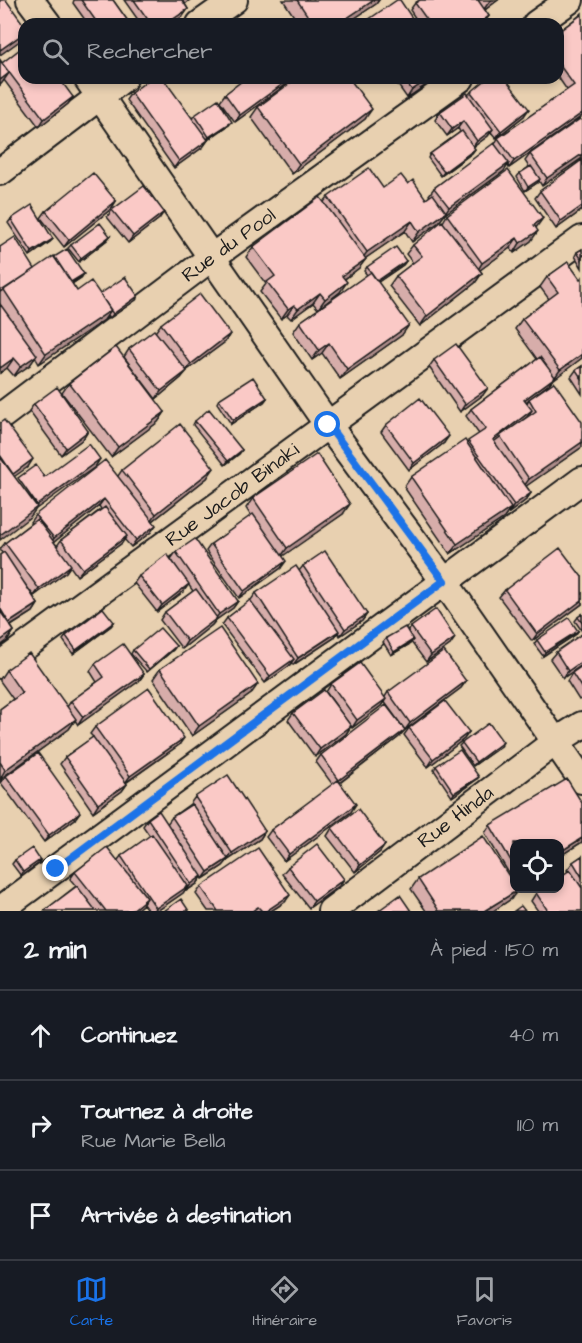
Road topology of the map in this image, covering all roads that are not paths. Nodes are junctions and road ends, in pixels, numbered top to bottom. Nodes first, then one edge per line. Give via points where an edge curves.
1 (30, 0) edge
2 (234, 0) edge
3 (570, 0) edge
4 (44, 18) edge
5 (208, 18) edge
6 (544, 18) edge
7 (453, 84) edge
8 (93, 87) edge
9 (0, 172) edge
10 (582, 239) edge
11 (212, 257) junction
12 (0, 417) edge
13 (328, 425) junction
14 (582, 480) edge
15 (444, 581) junction
16 (0, 664) edge
17 (582, 725) edge
18 (555, 742) junction
19 (582, 780) edge
20 (0, 910) edge
21 (330, 911) edge

1 - 4 street
2 - 5 street
3 - 6 street
7 - 11 street, Rue du Pool
8 - 9 street
8 - 11 street
10 - 13 street, Rue Jacob Binaki
11 - 12 street, Rue du Pool
11 - 13 street
13 - 15 street
13 - 16 street, Rue Jacob Binaki
14 - 15 street
15 - 18 street
15 - 20 street
17 - 18 street, Rue Hinda
18 - 19 street
18 - 21 street, Rue Hinda

